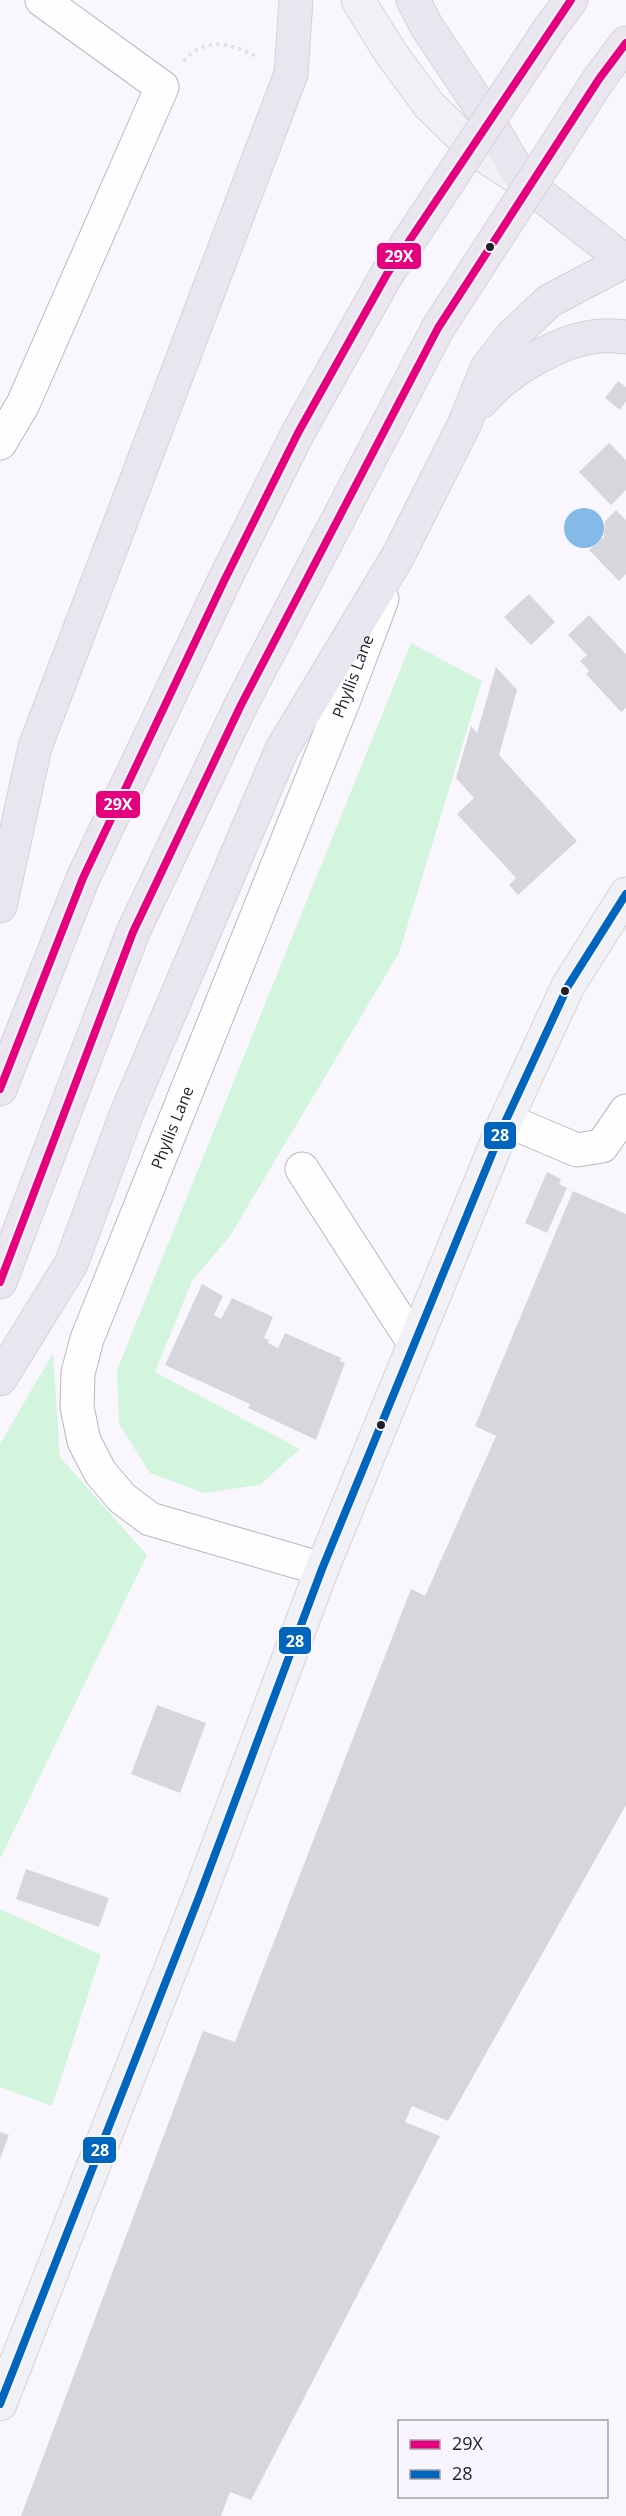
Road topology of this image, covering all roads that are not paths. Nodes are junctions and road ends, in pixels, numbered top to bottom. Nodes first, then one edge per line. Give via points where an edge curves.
1 (42, 0) edge
2 (296, 0) edge
3 (358, 0) edge
4 (412, 0) edge
5 (571, 0) edge
6 (626, 43) edge
7 (523, 181) junction
8 (626, 261) edge
9 (626, 337) edge
10 (464, 425) junction
11 (0, 443) edge
12 (398, 556) junction
13 (626, 894) edge
14 (0, 906) edge
15 (0, 1089) edge
16 (626, 1111) edge
17 (506, 1120) junction
18 (302, 1169) dead end
19 (0, 1282) edge
20 (414, 1343) junction
21 (0, 1379) edge
22 (322, 1569) junction
23 (0, 2404) edge

1 - 11 street via 162,87 23,404
2 - 14 highway via 291,74 35,747
3 - 7 main road via 429,105 475,150
4 - 7 highway
5 - 15 highway, bridge via 387,274 299,431 83,878
6 - 19 highway, bridge via 438,328 241,705 133,932
7 - 8 highway
8 - 10 highway via 549,301 512,336 487,368
9 - 10 highway via 601,336 543,354 510,374
10 - 12 highway
12 - 21 highway via 282,749 126,1115 71,1264
12 - 22 street, Phyllis Lane via 87,1339 78,1373 77,1407 84,1441 100,1472 122,1498 150,1519
13 - 17 main road via 568,986
16 - 17 street via 602,1146 577,1150
17 - 20 main road
18 - 20 street
20 - 22 main road
22 - 23 main road via 195,1908

